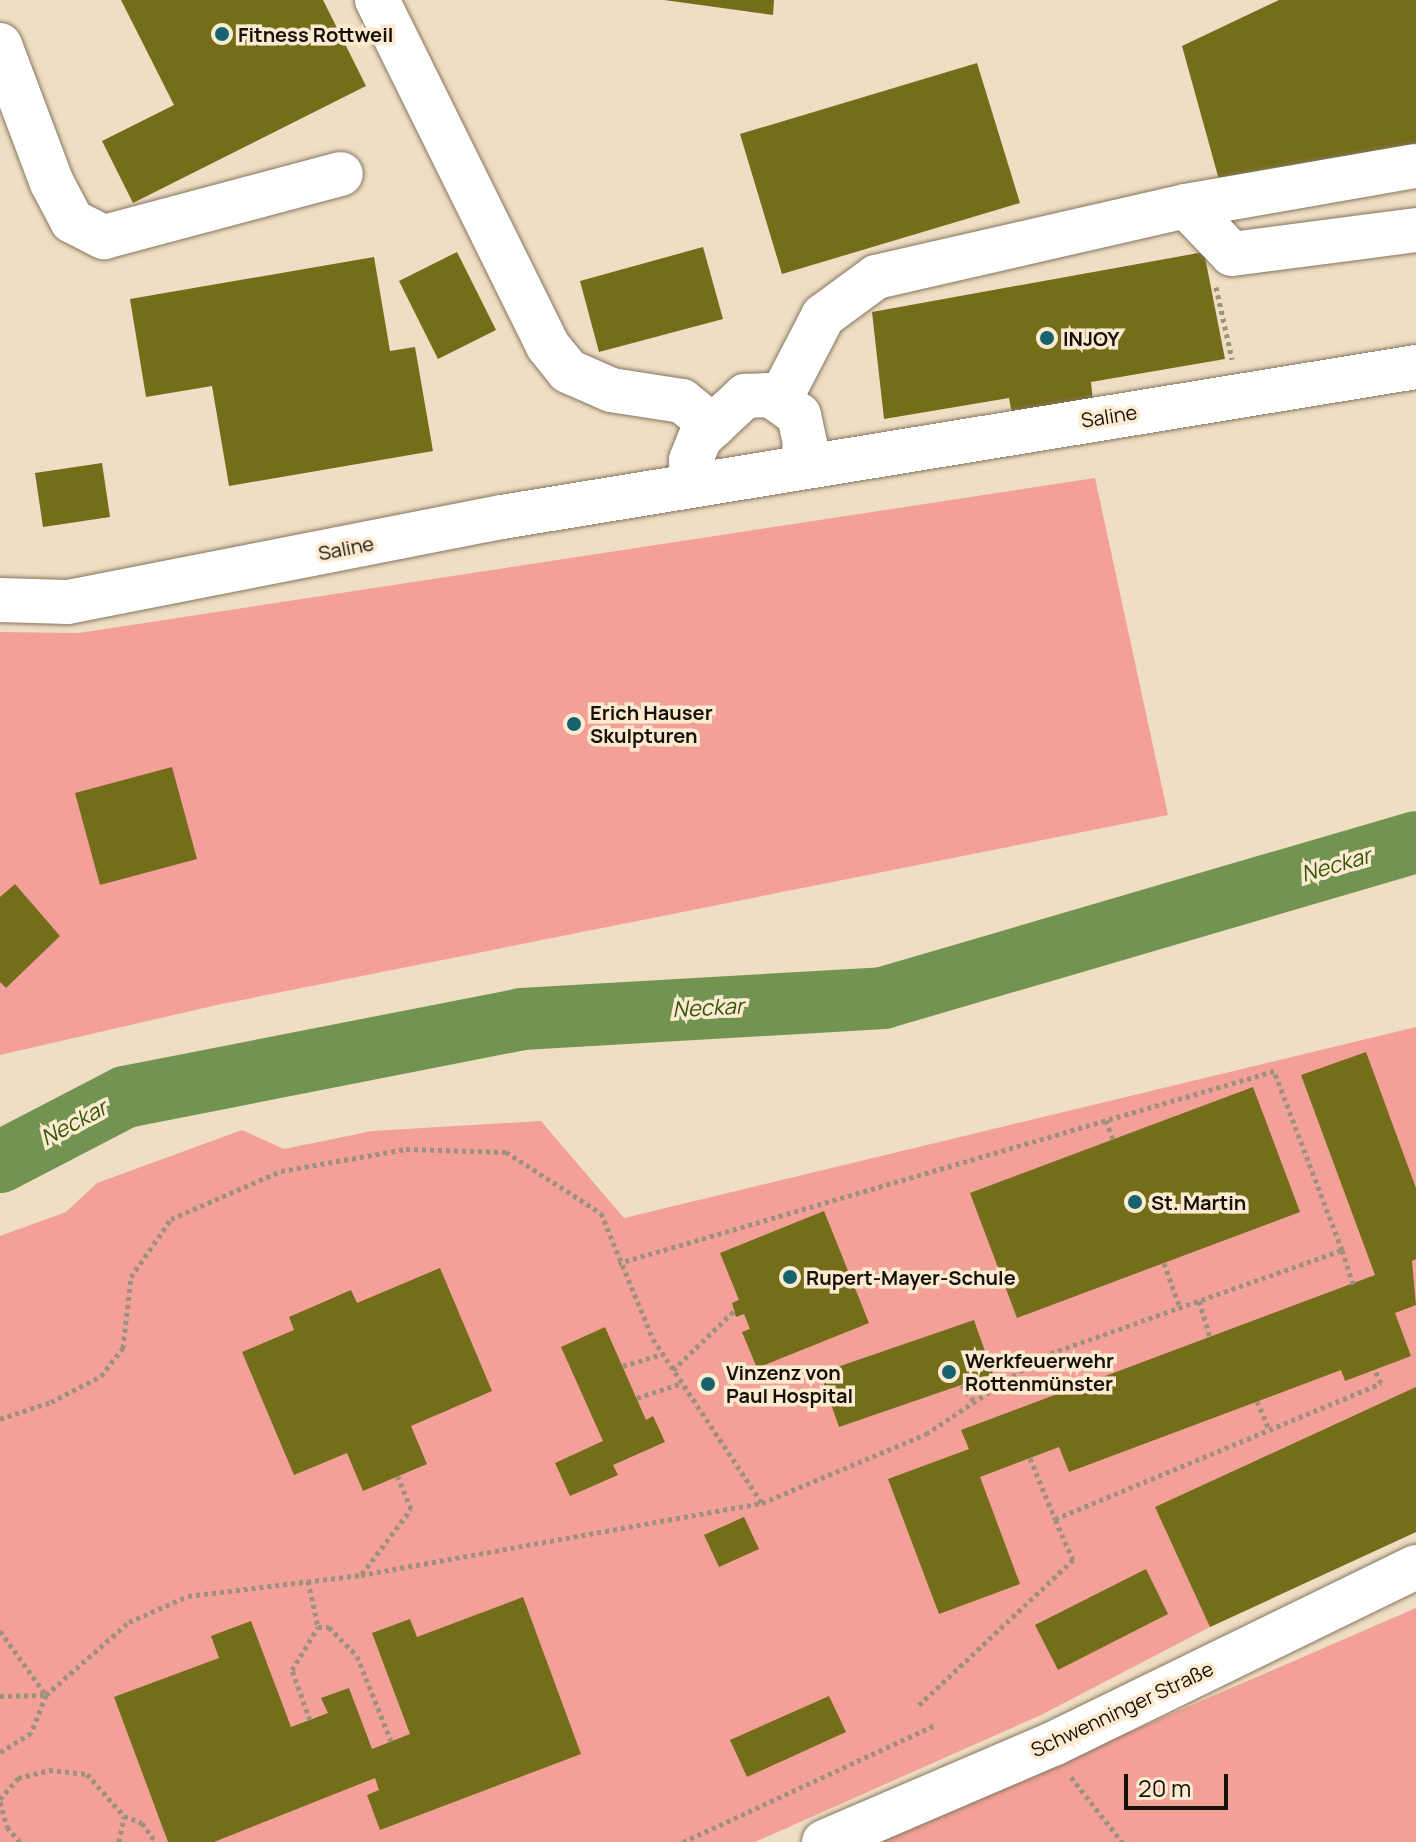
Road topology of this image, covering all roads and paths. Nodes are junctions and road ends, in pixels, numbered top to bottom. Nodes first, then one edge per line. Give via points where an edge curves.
1 (377, 0) edge
2 (0, 45) edge
3 (1416, 166) edge
4 (341, 174) dead end
5 (1186, 206) junction
6 (1416, 230) edge
7 (1215, 282) dead end
8 (1416, 367) edge
9 (1238, 395) junction
10 (779, 401) junction
11 (713, 426) junction
12 (802, 465) junction
13 (692, 485) junction
14 (0, 600) edge
15 (1106, 1120) junction
16 (1113, 1139) dead end
17 (1342, 1250) junction
18 (619, 1263) junction
19 (1164, 1263) dead end
20 (1353, 1284) dead end
21 (1199, 1301) junction
22 (1180, 1308) junction
23 (735, 1310) dead end
24 (1210, 1337) dead end
25 (663, 1354) junction
26 (623, 1366) dead end
27 (673, 1370) junction
28 (1375, 1370) dead end
29 (682, 1383) junction
30 (961, 1385) dead end
31 (637, 1398) dead end
32 (1257, 1401) dead end
33 (975, 1402) junction
34 (0, 1419) edge
35 (1269, 1429) junction
36 (1030, 1458) dead end
37 (398, 1477) dead end
38 (762, 1503) junction
39 (1055, 1519) junction
40 (1416, 1567) edge
41 (361, 1575) junction
42 (308, 1581) junction
43 (318, 1627) junction
44 (0, 1631) edge
45 (46, 1695) junction
46 (0, 1696) edge
47 (919, 1705) dead end
48 (310, 1720) dead end
49 (935, 1725) dead end
50 (391, 1741) dead end
51 (1053, 1744) junction
52 (0, 1752) edge
53 (0, 1800) edge
54 (124, 1816) junction
55 (20, 1842) edge
56 (119, 1842) edge
57 (156, 1842) edge
58 (683, 1842) edge
59 (824, 1842) edge
60 (1122, 1842) edge

1 - 11 street via 548,346 568,371 611,390 682,401
2 - 4 street via 72,221 104,237
3 - 5 street
5 - 6 street via 1232,254
5 - 10 street via 876,277 823,316
7 - 9 path
8 - 9 street, Saline
9 - 12 street, Saline
10 - 11 street via 771,395 745,396
10 - 12 street via 799,415 805,444
11 - 13 street via 691,460
12 - 13 street, Saline
13 - 14 street, Saline via 68,602
15 - 16 path
15 - 17 path via 1274,1071
15 - 18 path
17 - 20 path
17 - 21 path
18 - 25 path
18 - 34 path via 601,1213 506,1152 406,1149 281,1171 171,1219 131,1277 123,1348 101,1376 51,1402
19 - 22 path
21 - 22 path
21 - 24 path
22 - 33 path via 1043,1356
23 - 27 path
25 - 26 path
25 - 27 path
27 - 29 path
28 - 35 path via 1381,1383
29 - 31 path
29 - 38 path
30 - 33 path
32 - 35 path
33 - 38 path via 926,1434
35 - 39 path
36 - 39 path
37 - 41 path via 411,1509
38 - 41 path
39 - 47 path via 1073,1560
40 - 51 street, Schwenninger Straße
41 - 42 path
42 - 43 path
42 - 45 path via 188,1596 129,1622
43 - 48 path via 292,1670
43 - 50 path via 340,1633 357,1656
44 - 45 path
45 - 46 path
45 - 52 path via 31,1733
49 - 58 path
51 - 59 street, Schwenninger Straße
51 - 60 path via 1082,1796
53 - 54 path via 18,1778 49,1770 87,1774
53 - 55 path via 7,1827
54 - 56 path
54 - 57 path via 142,1823

